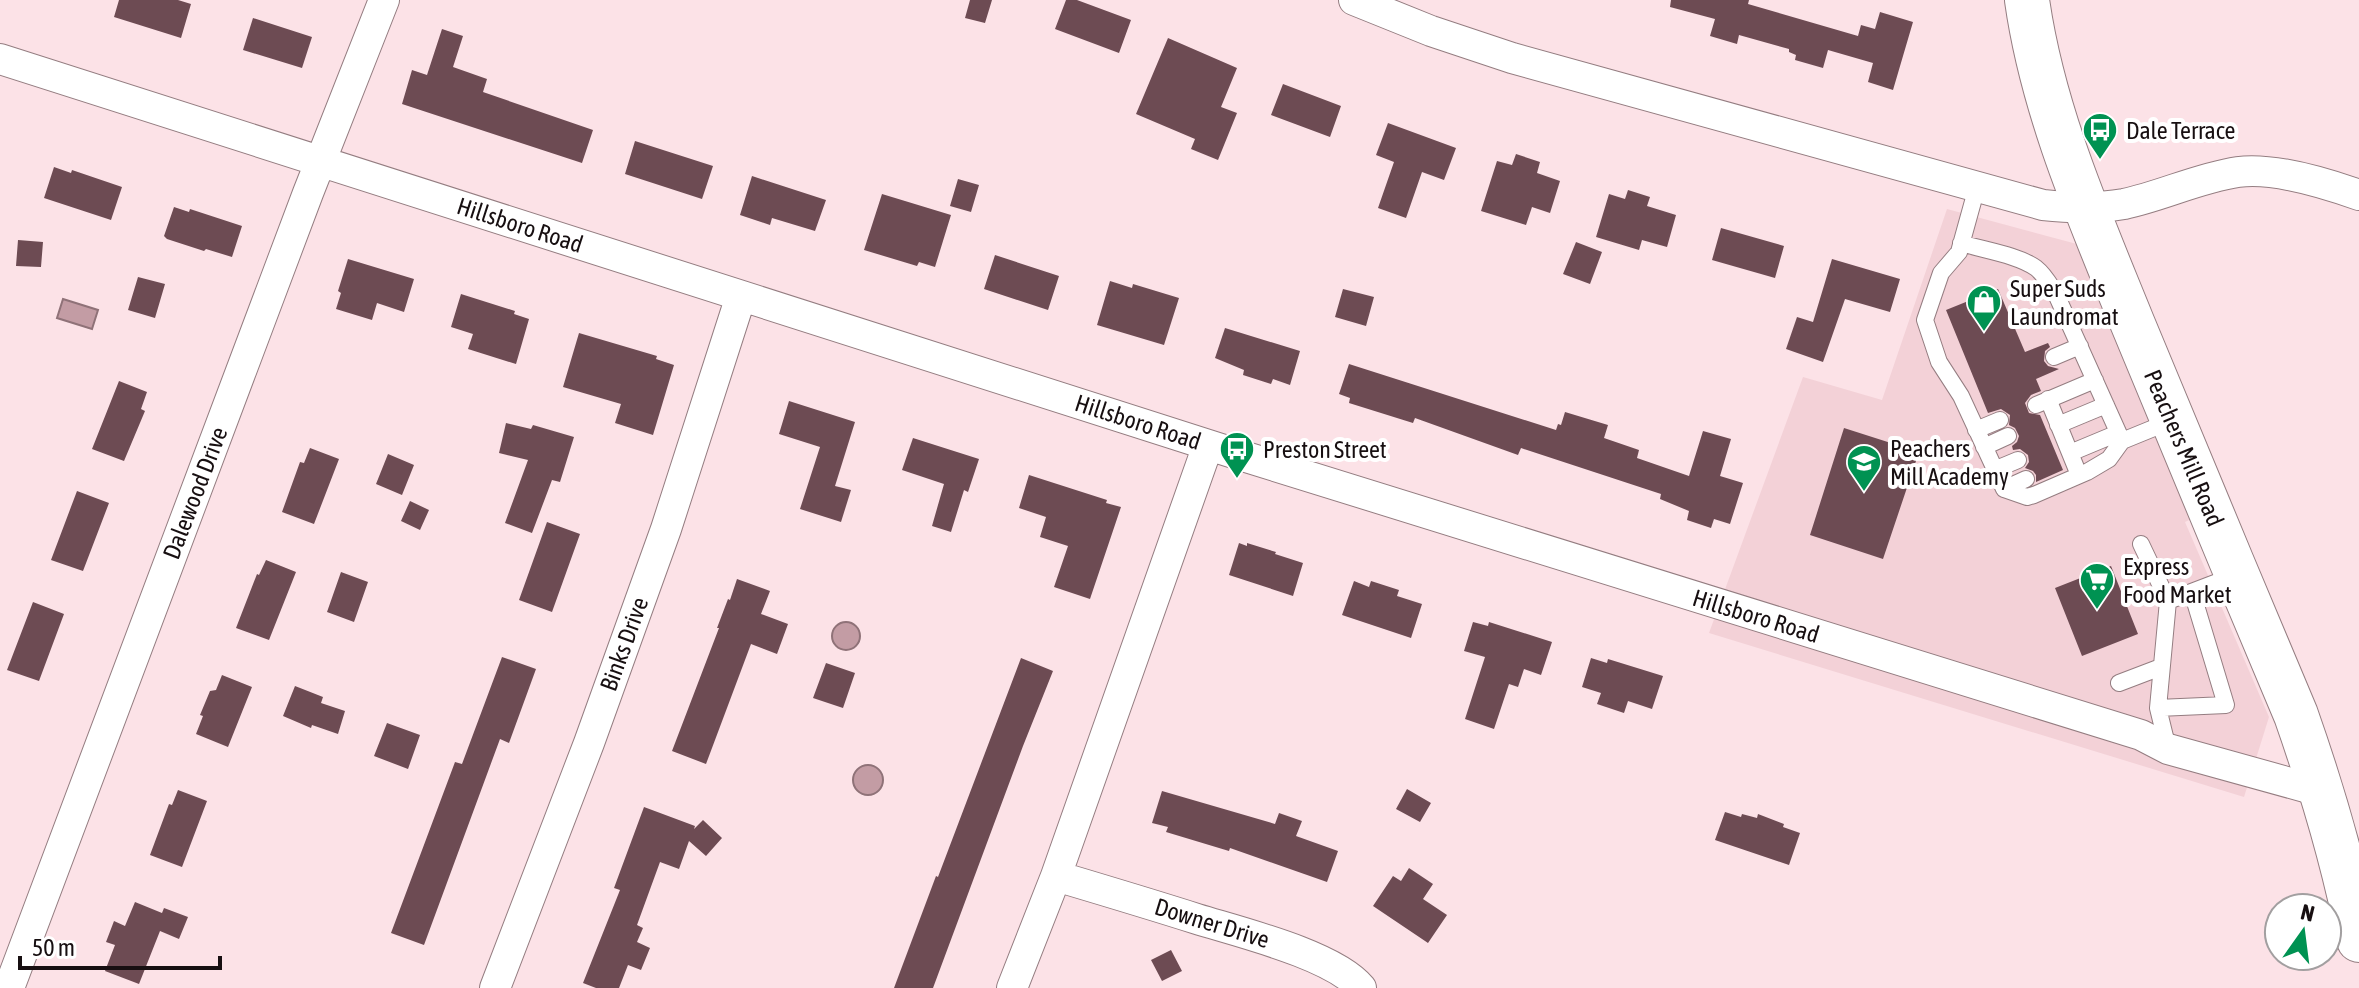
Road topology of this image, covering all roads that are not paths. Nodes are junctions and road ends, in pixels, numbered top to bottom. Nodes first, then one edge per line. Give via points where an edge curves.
1 (384, 0) edge
2 (1354, 0) edge
3 (2027, 0) edge
4 (0, 59) edge
5 (320, 161) junction
6 (1977, 187) junction
7 (2359, 195) edge
8 (2086, 209) junction
9 (1961, 243) junction
10 (741, 296) junction
11 (2080, 346) junction
12 (2054, 357) dead end
13 (2095, 380) junction
14 (1978, 389) dead end
15 (1961, 396) junction
16 (2106, 405) junction
17 (2000, 420) dead end
18 (2172, 420) junction
19 (1976, 430) junction
20 (2008, 436) dead end
21 (2120, 437) junction
22 (1208, 445) junction
23 (2062, 445) junction
24 (1984, 447) junction
25 (2018, 460) dead end
26 (1994, 470) junction
27 (2026, 479) dead end
28 (2004, 489) junction
29 (2141, 544) dead end
30 (2237, 574) junction
31 (2192, 592) junction
32 (2168, 601) junction
33 (2161, 667) junction
34 (2119, 683) dead end
35 (2158, 708) junction
36 (2168, 749) junction
37 (2323, 792) junction
38 (1056, 876) junction
39 (2359, 940) edge
40 (9, 988) edge
41 (495, 988) edge
42 (1012, 988) edge
43 (1361, 988) edge

1 - 5 street, Dalewood Drive
2 - 6 street via 1512,58
3 - 8 main road, Peachers Mill Road via 2050,108
4 - 5 street, Hillsboro Road
5 - 10 street, Hillsboro Road
5 - 40 street, Dalewood Drive
6 - 8 street via 2043,205
6 - 9 lane
7 - 8 street via 2286,174 2241,172 2125,204
8 - 18 main road, Peachers Mill Road
9 - 11 lane via 2035,267 2056,294
9 - 15 lane via 1941,273 1925,320 1939,362
10 - 22 street, Hillsboro Road
10 - 41 street, Binks Drive via 666,529
11 - 12 lane
11 - 13 lane
13 - 16 lane
13 - 23 lane via 2042,402
14 - 15 lane
15 - 19 lane
16 - 21 lane
16 - 23 lane
17 - 19 lane
18 - 21 lane
18 - 30 main road, Peachers Mill Road
19 - 24 lane
20 - 24 lane
21 - 23 lane
21 - 23 lane via 2109,459
22 - 36 street, Hillsboro Road via 2141,735
22 - 38 street
23 - 28 lane via 2027,497
24 - 26 lane
25 - 26 lane
26 - 28 lane
27 - 28 lane
29 - 32 lane
30 - 31 lane
30 - 37 main road, Peachers Mill Road
31 - 32 lane
31 - 35 lane via 2226,705
32 - 33 lane
33 - 34 lane
33 - 35 lane
35 - 36 lane
36 - 37 street, Hillsboro Road
37 - 39 main road, Peachers Mill Road
38 - 42 street
38 - 43 street, Downer Drive via 1288,947 1328,964

